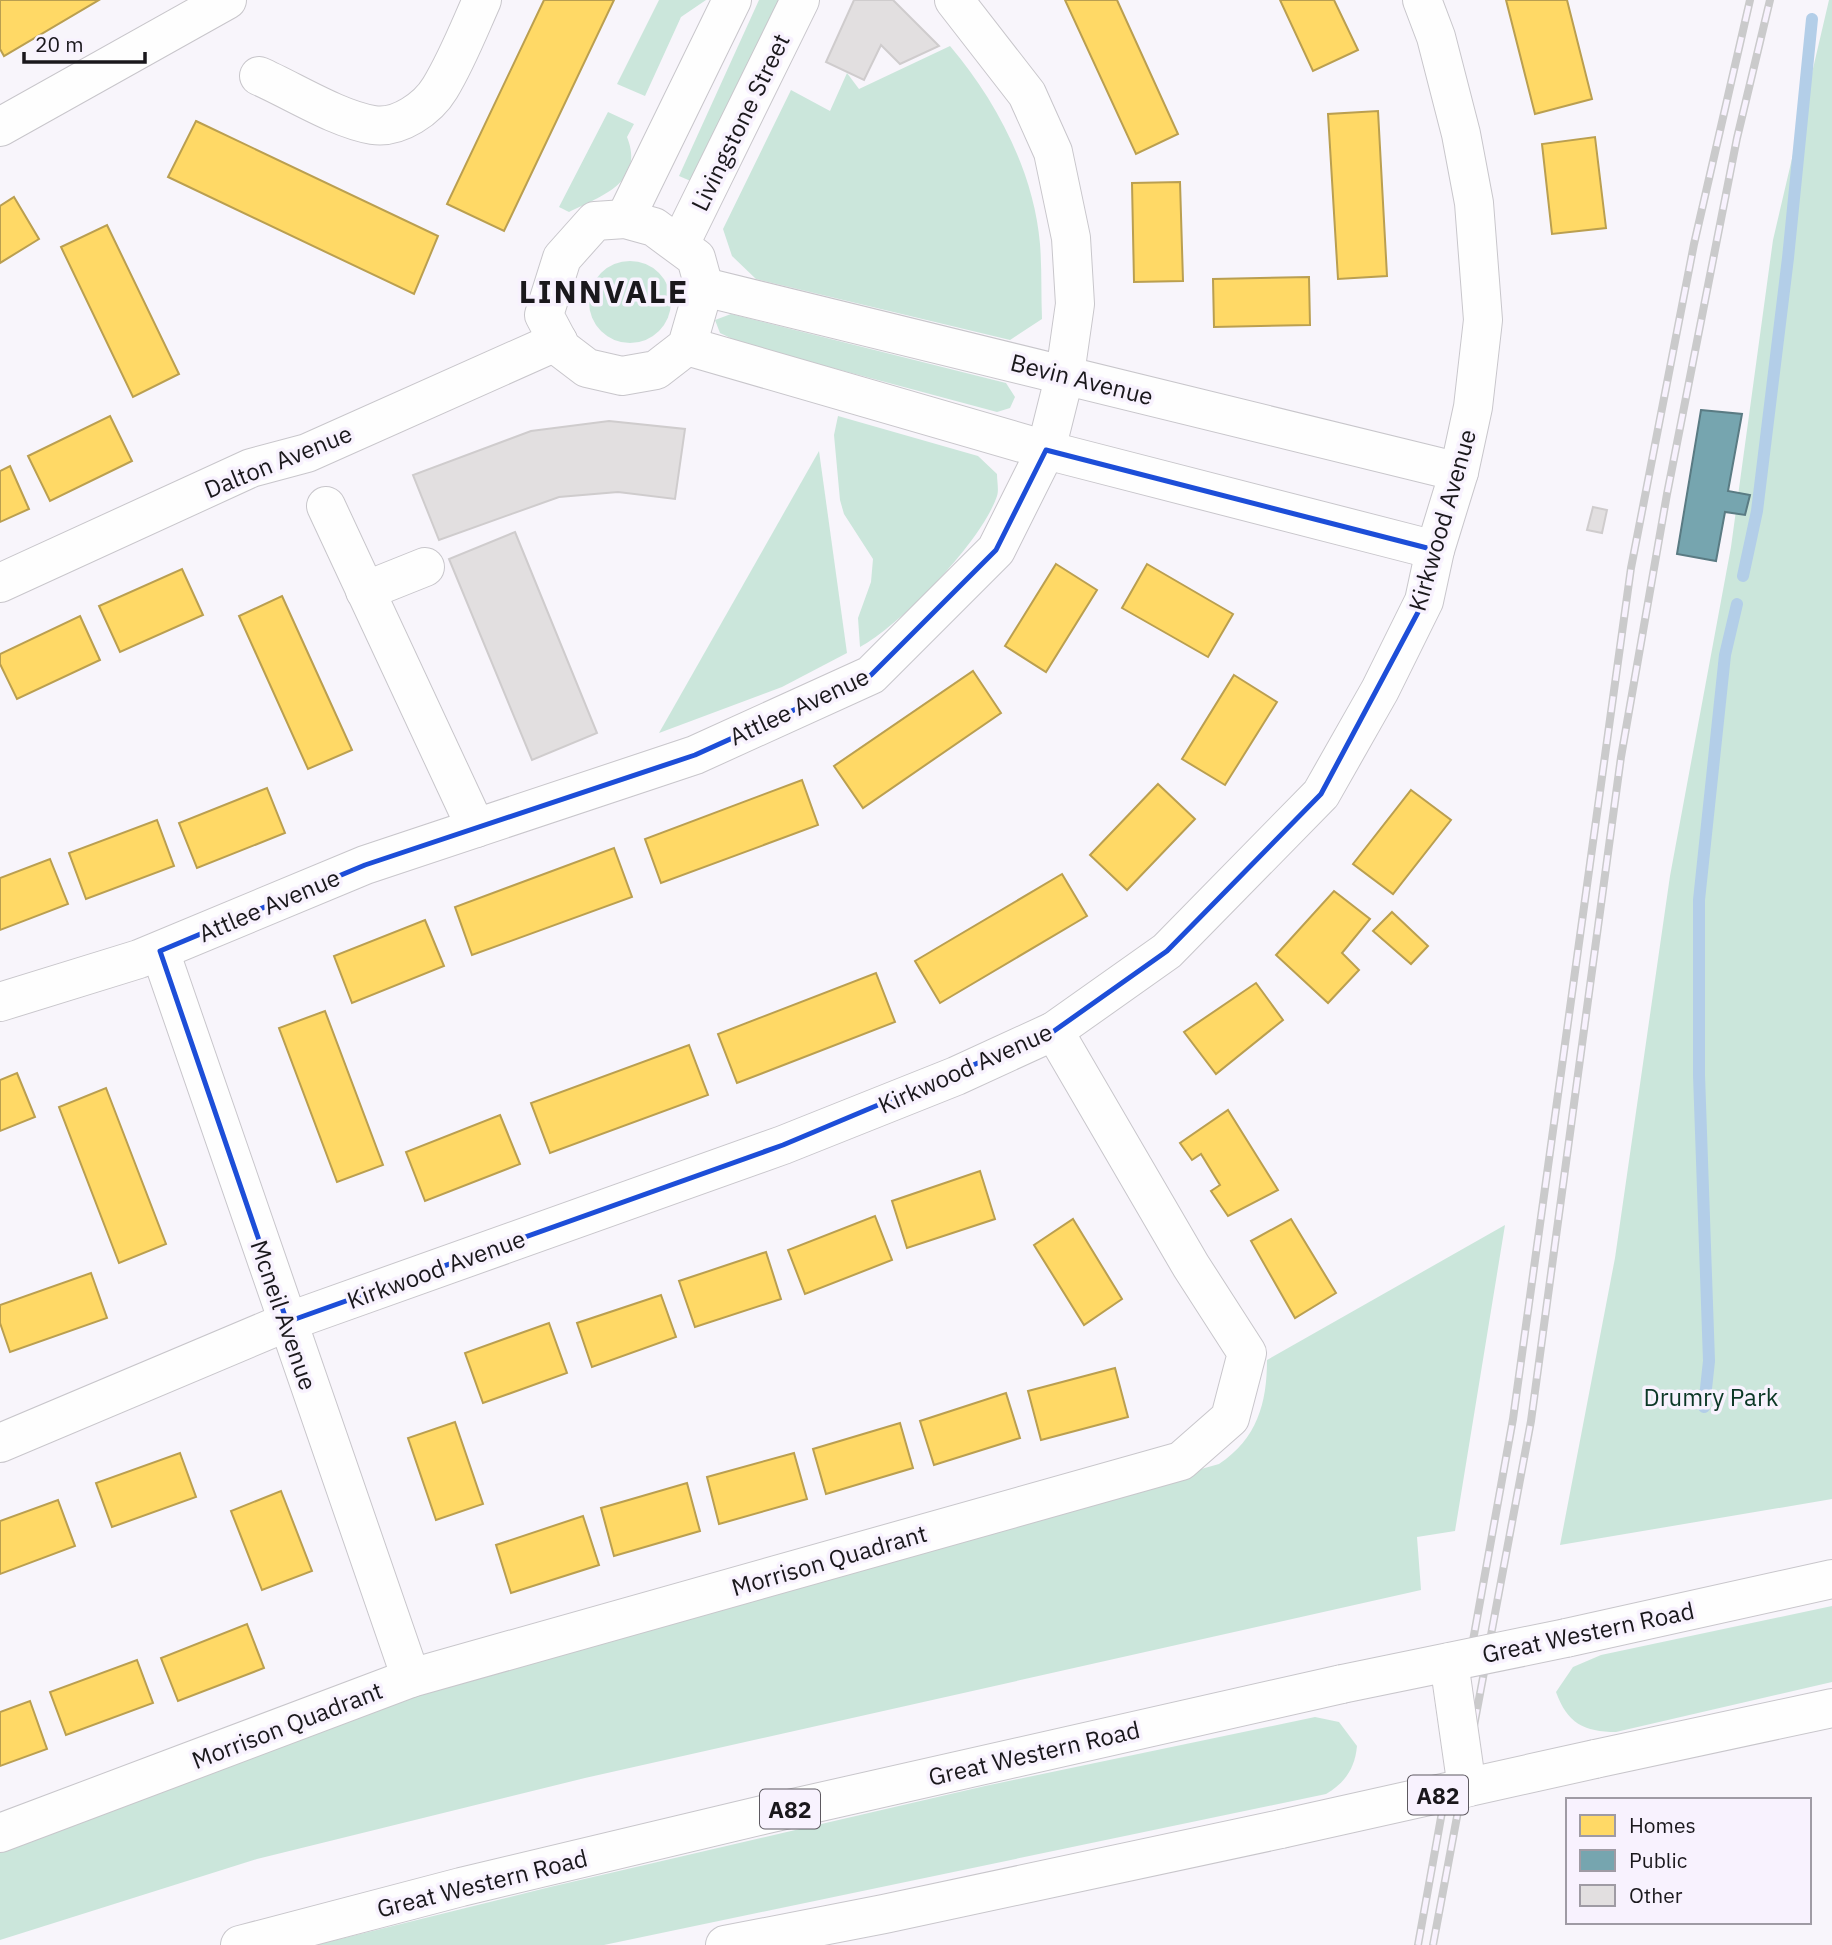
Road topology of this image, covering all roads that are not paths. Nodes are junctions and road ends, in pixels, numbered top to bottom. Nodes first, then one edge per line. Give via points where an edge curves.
1 (227, 0) edge
2 (482, 0) edge
3 (732, 0) edge
4 (800, 0) edge
5 (954, 0) edge
6 (1422, 0) edge
7 (259, 75) dead end
8 (0, 127) edge
9 (625, 219) junction
10 (680, 244) junction
11 (704, 287) junction
12 (558, 341) junction
13 (687, 346) junction
14 (1065, 374) junction
15 (1046, 450) junction
16 (1459, 472) junction
17 (326, 506) dead end
18 (1435, 550) junction
19 (425, 567) dead end
20 (0, 583) edge
21 (365, 591) junction
22 (476, 828) junction
23 (160, 951) junction
24 (0, 1002) edge
25 (1054, 1031) junction
26 (287, 1322) junction
27 (0, 1443) edge
28 (1832, 1579) edge
29 (1449, 1662) junction
30 (411, 1678) junction
31 (1832, 1708) edge
32 (1467, 1788) junction
33 (0, 1833) edge
34 (240, 1945) edge
35 (725, 1945) edge

1 - 8 street
2 - 7 street via 440,88 426,106 393,124 374,125 348,116
3 - 9 street
4 - 10 street, Livingstone Street
5 - 14 street, Attlee Avenue via 1027,94 1053,152 1072,238 1075,304
6 - 16 street, Kirkwood Avenue via 1461,134 1474,203 1483,320 1473,407
9 - 10 street via 654,227
9 - 12 street via 595,221 562,258 544,315
10 - 11 street via 696,258
11 - 13 street
11 - 14 street, Bevin Avenue
12 - 13 street via 587,368 622,376 656,370
12 - 20 street, Dalton Avenue via 307,453 251,468
13 - 15 street
14 - 15 street, Attlee Avenue
14 - 16 street, Bevin Avenue
15 - 18 street
15 - 22 street, Attlee Avenue via 996,550 871,675 695,755
16 - 18 street, Kirkwood Avenue
17 - 21 street
18 - 25 street, Kirkwood Avenue via 1424,601 1321,794 1167,951
19 - 21 street
21 - 22 street
22 - 23 street, Attlee Avenue via 365,865
23 - 24 street, Attlee Avenue
23 - 26 street, Mcneil Avenue
25 - 26 street, Kirkwood Avenue via 783,1145
25 - 30 street, Morrison Quadrant via 1247,1353 1230,1418 1181,1461
26 - 27 street, Kirkwood Avenue
26 - 30 street, Mcneil Avenue
28 - 29 street, Great Western Road / A82, bridge
29 - 32 street, bridge
29 - 34 street, Great Western Road / A82, bridge via 767,1814
30 - 33 street, Morrison Quadrant
31 - 32 street, A82, bridge
32 - 35 street, A82, bridge

